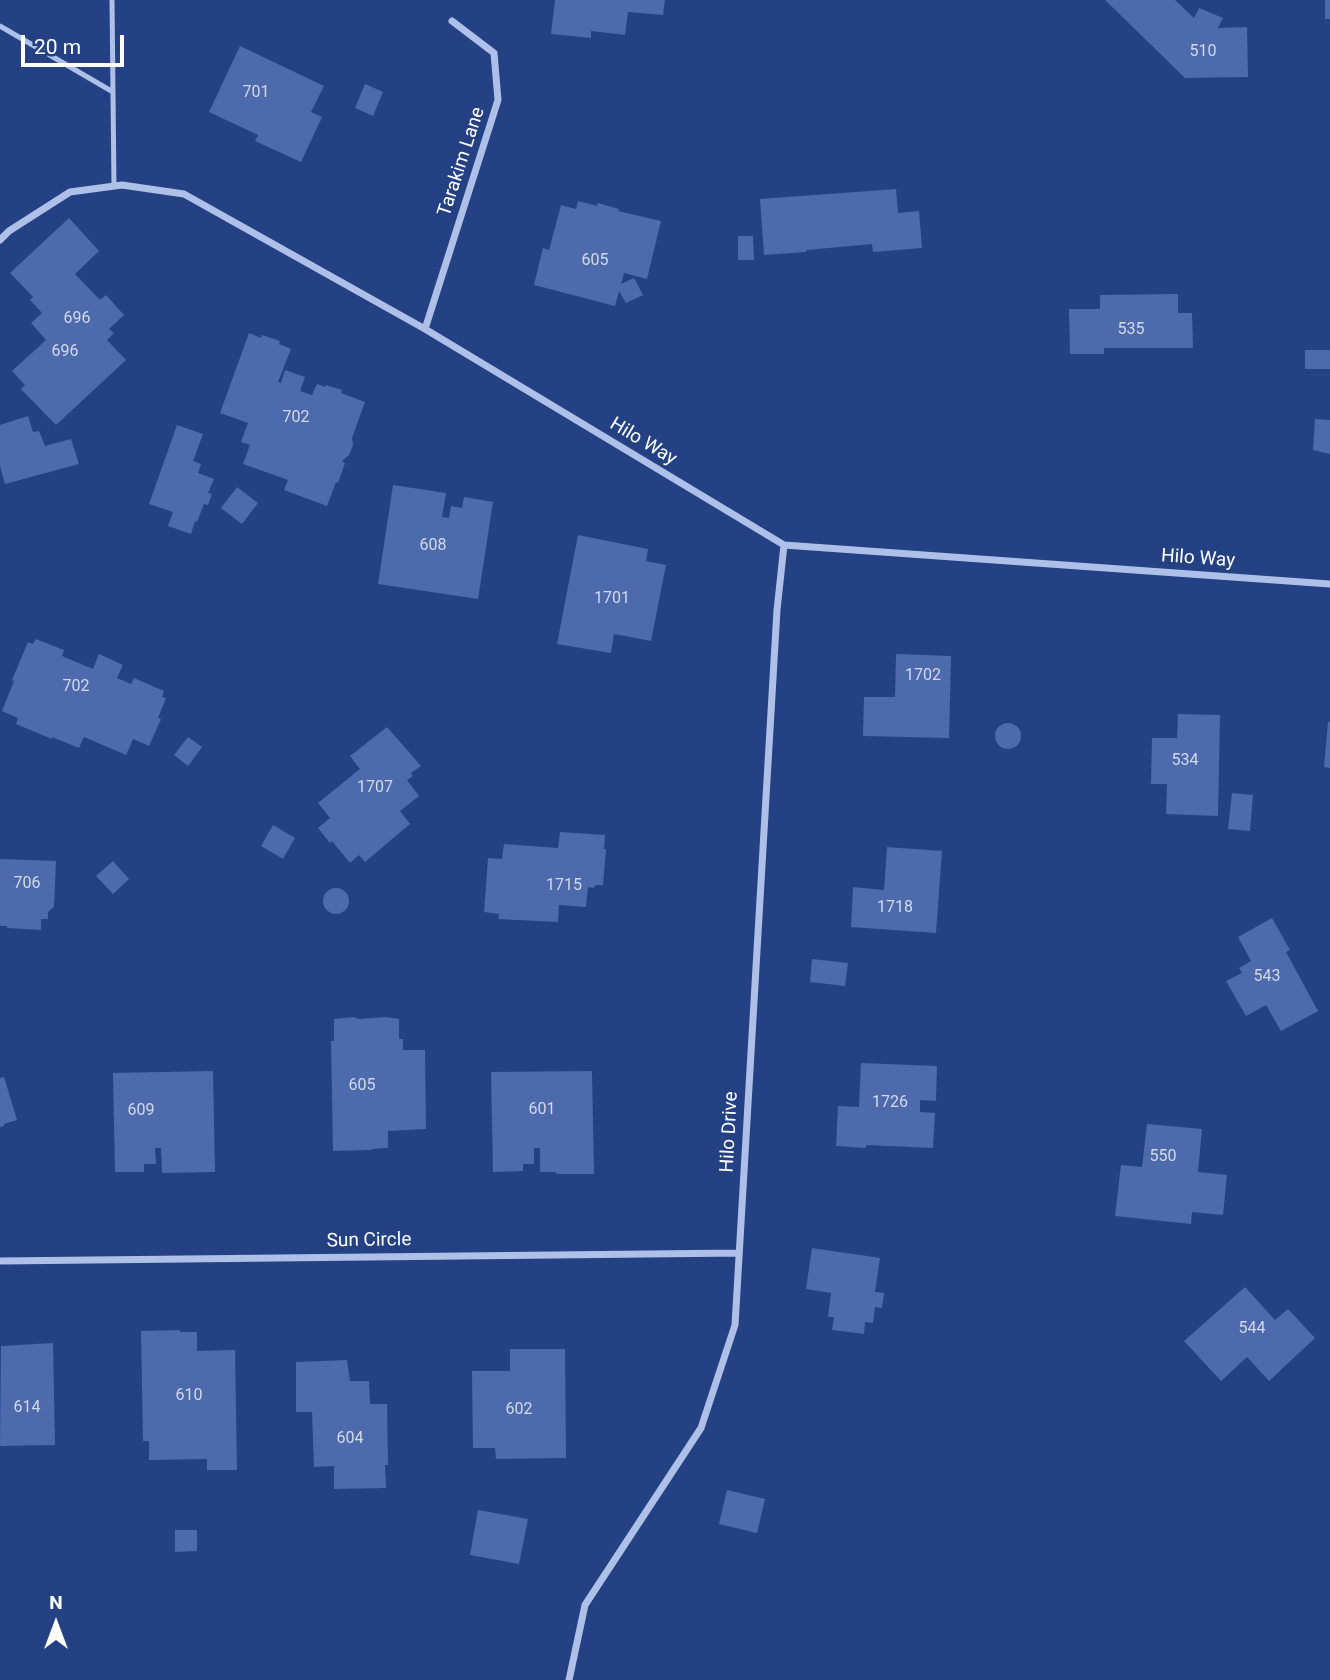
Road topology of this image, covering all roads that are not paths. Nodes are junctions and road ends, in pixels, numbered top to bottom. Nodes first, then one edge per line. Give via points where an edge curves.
1 (112, 0) edge
2 (452, 21) dead end
3 (0, 26) edge
4 (113, 92) junction
5 (114, 186) junction
6 (0, 240) edge
7 (425, 329) junction
8 (783, 545) junction
9 (1330, 584) edge
10 (739, 1253) junction
11 (0, 1261) edge
12 (569, 1680) edge

1 - 4 lane
2 - 7 street, Tarakim Lane via 494,53 498,100
3 - 4 lane
4 - 5 lane
5 - 6 street, Hilo Way via 71,192
5 - 7 street, Hilo Way via 184,194
7 - 8 street, Hilo Way
8 - 9 street, Hilo Way
8 - 10 street, Hilo Drive
10 - 11 street, Sun Circle
10 - 12 street, Hilo Drive via 735,1325 701,1428 585,1605

